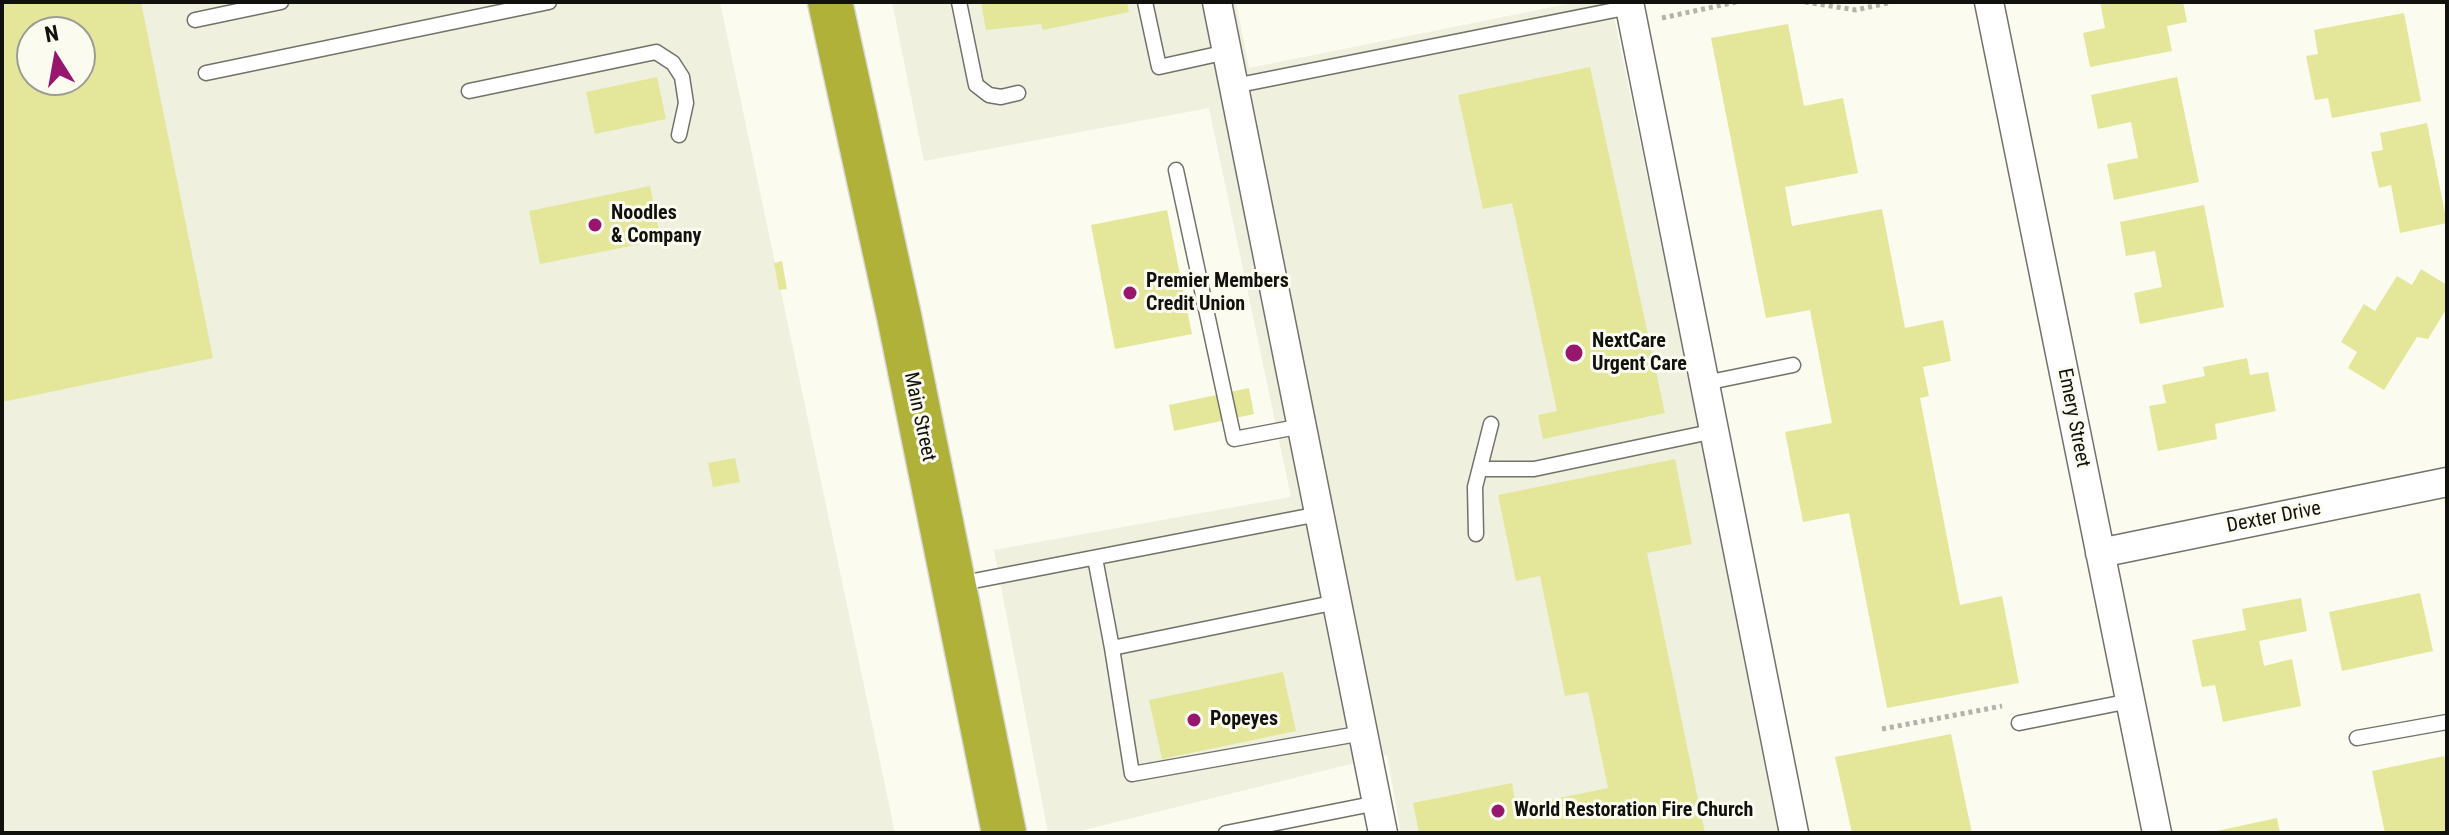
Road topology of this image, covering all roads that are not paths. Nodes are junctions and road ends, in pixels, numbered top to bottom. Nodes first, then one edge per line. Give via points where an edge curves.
1 (281, 2) edge
2 (549, 2) edge
3 (830, 2) edge
4 (959, 2) edge
5 (1145, 2) edge
6 (1217, 2) edge
7 (1989, 2) edge
8 (1631, 11) edge
9 (195, 20) dead end
10 (1227, 52) junction
11 (206, 73) dead end
12 (1234, 86) junction
13 (469, 91) dead end
14 (1018, 93) dead end
15 (679, 135) dead end
16 (1176, 170) dead end
17 (1793, 365) dead end
18 (1705, 383) junction
19 (1491, 424) dead end
20 (1302, 426) junction
21 (1715, 431) junction
22 (1480, 469) junction
23 (2447, 482) edge
24 (1319, 514) junction
25 (1476, 534) dead end
26 (2100, 553) junction
27 (1095, 558) junction
28 (954, 584) junction
29 (1337, 602) junction
30 (1112, 648) junction
31 (2130, 701) junction
32 (2447, 722) edge
33 (2019, 723) dead end
34 (1363, 733) junction
35 (2357, 738) dead end
36 (1377, 803) junction
37 (1004, 833) edge
38 (1226, 833) edge
39 (1383, 833) edge
40 (1794, 833) edge
41 (2157, 833) edge

1 - 9 lane
2 - 11 lane
3 - 28 highway, Main Street
4 - 14 lane via 976,85 989,95
5 - 10 lane via 1159,67
6 - 10 street
7 - 26 street, Emery Street
8 - 12 lane
8 - 18 street
10 - 12 street
12 - 20 street
13 - 15 lane via 656,52 682,77 686,103
16 - 20 lane via 1234,439
17 - 18 lane
18 - 21 street
19 - 22 lane
20 - 24 street
21 - 22 lane via 1534,469
21 - 40 street
22 - 25 lane
23 - 26 street, Dexter Drive
24 - 27 lane
24 - 29 street
26 - 31 street, Emery Street
27 - 28 lane
27 - 30 lane
28 - 37 highway, Main Street
29 - 30 lane
29 - 34 street
30 - 34 lane via 1132,774
31 - 33 lane
31 - 41 street, Emery Street
32 - 35 lane
34 - 36 street
36 - 38 lane
36 - 39 street

